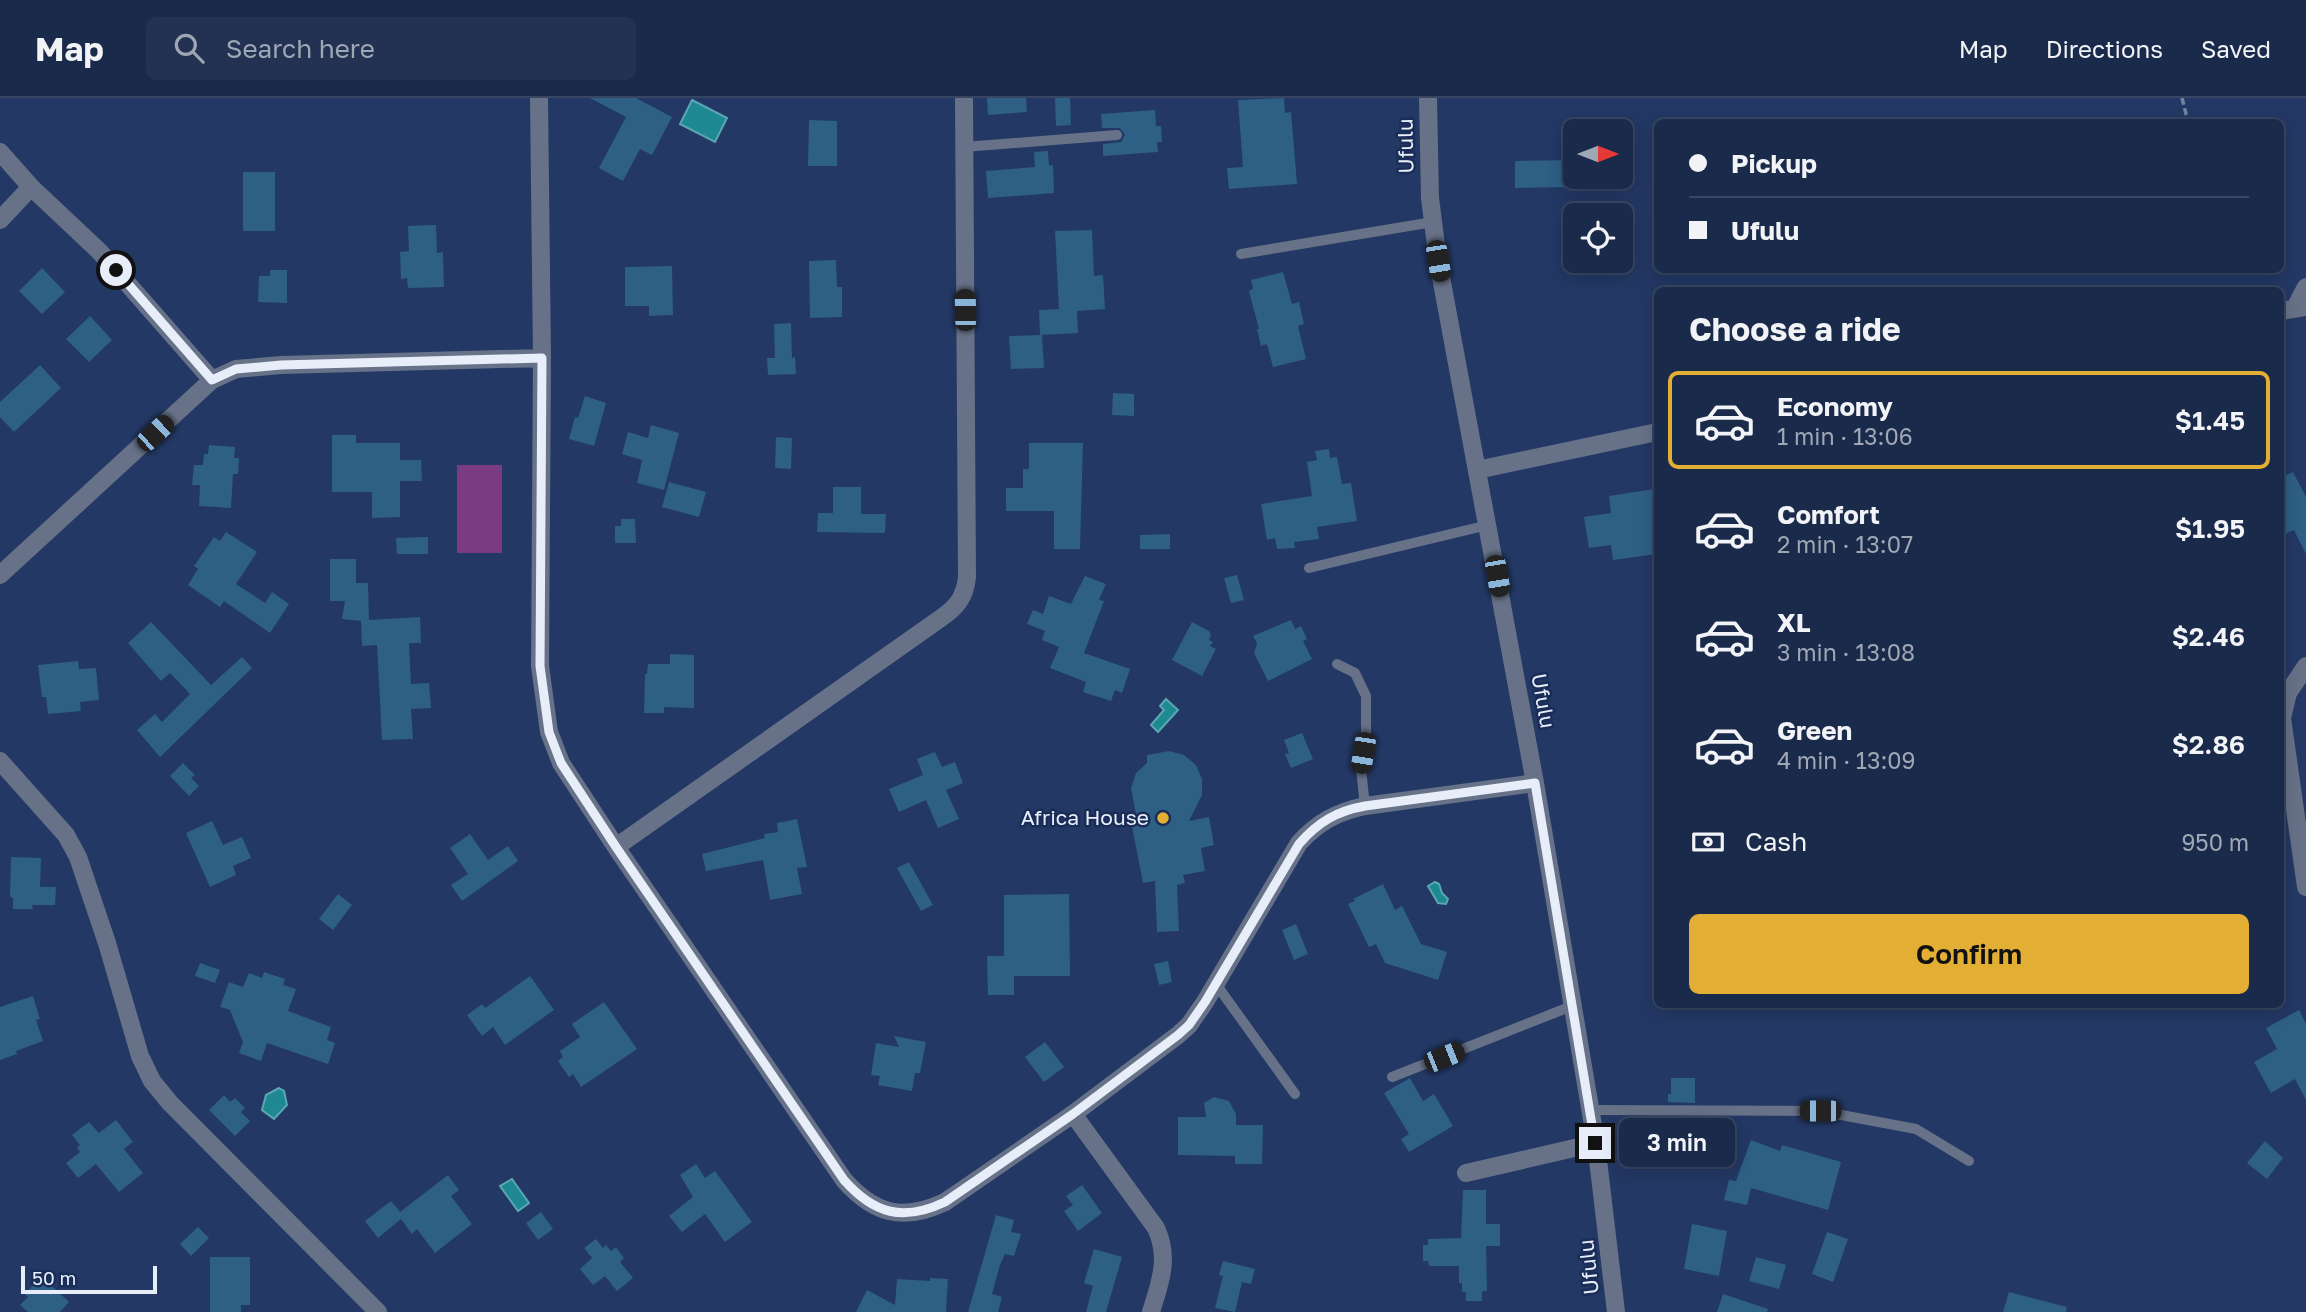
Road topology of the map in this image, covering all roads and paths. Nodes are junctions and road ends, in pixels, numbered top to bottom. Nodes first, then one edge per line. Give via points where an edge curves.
1 (539, 98) edge
2 (964, 98) edge
3 (1429, 98) edge
4 (2182, 98) edge
5 (2187, 119) edge
6 (1117, 135) dead end
7 (964, 147) junction
8 (0, 152) edge
9 (31, 187) junction
10 (0, 219) edge
11 (1433, 222) junction
12 (1241, 254) dead end
13 (2306, 287) edge
14 (2294, 309) edge
15 (542, 358) junction
16 (212, 380) junction
17 (1654, 433) edge
18 (1477, 470) junction
19 (1488, 525) junction
20 (1309, 568) dead end
21 (0, 575) edge
22 (1337, 664) dead end
23 (2306, 666) edge
24 (2284, 710) edge
25 (2284, 729) edge
26 (0, 761) edge
27 (1535, 783) junction
28 (1365, 806) junction
29 (2302, 828) edge
30 (616, 847) junction
31 (2306, 887) edge
32 (1216, 984) junction
33 (1573, 1006) junction
34 (1392, 1077) dead end
35 (1295, 1094) dead end
36 (1590, 1110) junction
37 (1073, 1114) junction
38 (1595, 1143) junction
39 (1969, 1161) dead end
40 (1465, 1172) dead end
41 (378, 1312) edge
42 (1152, 1312) edge
43 (1616, 1312) edge

1 - 15 street
2 - 7 street
3 - 11 street, Ufulu
4 - 5 path
6 - 7 lane
7 - 30 street via 967,577 963,595 951,611
8 - 9 street
9 - 10 street
9 - 16 street via 99,251
11 - 12 lane
11 - 18 street, Ufulu
13 - 14 street
15 - 16 street via 281,365 236,369
15 - 30 street via 540,666 544,701 561,763
16 - 21 street
17 - 18 street
18 - 19 street, Ufulu
19 - 20 lane
19 - 27 street, Ufulu
22 - 28 lane via 1355,673 1366,696 1361,769
23 - 24 street via 2288,693
25 - 29 street
26 - 41 street via 66,835 78,856 152,1082
27 - 28 street
27 - 33 street, Ufulu
28 - 32 street via 1331,816 1299,844
29 - 31 street
30 - 37 street via 844,1180 866,1202 890,1212 933,1208
32 - 35 lane
32 - 37 street via 1178,1035
33 - 34 lane
33 - 36 street, Ufulu
36 - 38 street, Ufulu
36 - 39 lane via 1820,1111 1916,1129
37 - 42 street via 1161,1238 1164,1264
38 - 40 street
38 - 43 street, Ufulu

